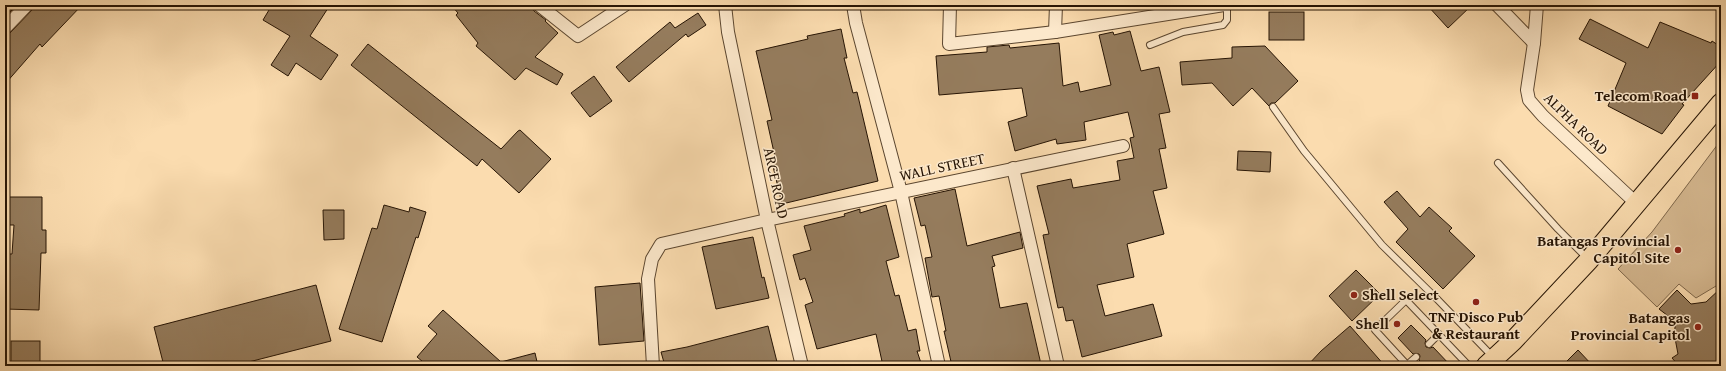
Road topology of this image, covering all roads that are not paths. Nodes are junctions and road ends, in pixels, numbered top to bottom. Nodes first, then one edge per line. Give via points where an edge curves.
1 (27, 5) edge
2 (539, 5) edge
3 (625, 5) edge
4 (724, 5) edge
5 (853, 5) edge
6 (950, 5) edge
7 (1056, 5) edge
8 (1225, 5) edge
9 (1497, 5) edge
10 (1537, 5) edge
11 (1158, 10) edge
12 (5, 28) edge
13 (1055, 32) junction
14 (1534, 43) junction
15 (1150, 45) dead end
16 (1721, 103) edge
17 (1272, 107) dead end
18 (1123, 146) dead end
19 (1498, 163) dead end
20 (1013, 168) junction
21 (900, 192) junction
22 (1637, 204) junction
23 (767, 220) junction
24 (1589, 260) junction
25 (1439, 334) junction
26 (1429, 344) dead end
27 (1416, 356) dead end
28 (1490, 362) edge
29 (653, 366) edge
30 (802, 366) edge
31 (939, 366) edge
32 (1058, 366) edge
33 (1408, 366) edge
34 (1469, 366) edge

1 - 12 street
2 - 3 street via 578,36
4 - 23 street, ARCE ROAD
5 - 21 street
6 - 13 street via 949,44
7 - 13 street
8 - 11 street
8 - 15 lane via 1227,20 1223,25 1183,32
9 - 14 street
10 - 14 street, ALPHA ROAD
11 - 13 street
14 - 22 street, ALPHA ROAD via 1527,90 1529,100
16 - 22 main road
17 - 28 lane via 1308,158 1382,245 1438,299
18 - 20 street, WALL STREET
19 - 24 lane
20 - 21 street, WALL STREET
20 - 32 street
21 - 23 street, WALL STREET
21 - 31 street
22 - 24 main road
23 - 29 street, WALL STREET via 661,244 652,259 648,279
23 - 30 street, ARCE ROAD
24 - 28 main road
25 - 26 lane
25 - 33 lane via 1406,300 1375,330
25 - 34 lane
27 - 33 lane

